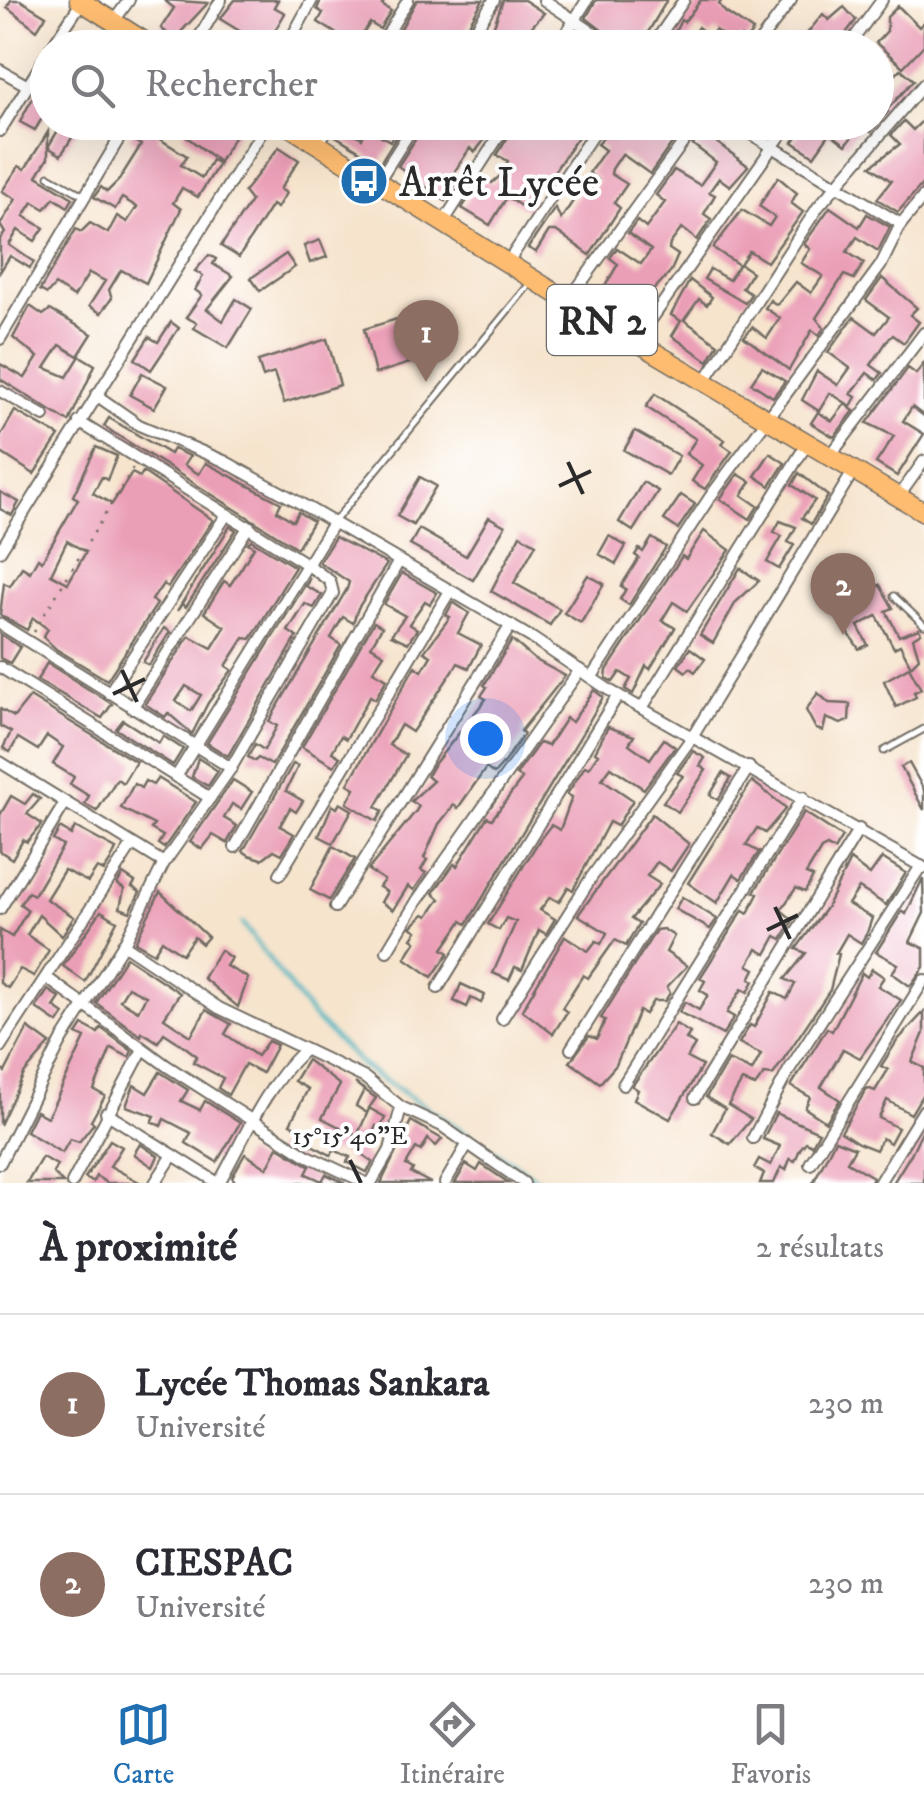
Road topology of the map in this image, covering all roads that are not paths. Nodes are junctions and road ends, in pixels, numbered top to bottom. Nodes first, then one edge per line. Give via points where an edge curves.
1 (81, 0) edge
2 (128, 0) edge
3 (221, 0) edge
4 (312, 0) edge
5 (408, 0) edge
6 (494, 0) edge
7 (544, 0) edge
8 (587, 0) edge
9 (684, 0) edge
10 (791, 0) edge
11 (882, 0) edge
12 (576, 18) junction
13 (114, 21) junction
14 (62, 30) edge
15 (128, 30) edge
16 (204, 30) edge
17 (296, 30) edge
18 (389, 30) edge
19 (475, 30) edge
20 (568, 30) edge
21 (592, 30) edge
22 (663, 30) edge
23 (768, 30) edge
24 (860, 30) edge
25 (0, 70) edge
26 (30, 83) edge
27 (924, 84) edge
28 (28, 86) junction
29 (894, 118) edge
30 (0, 131) edge
31 (119, 140) edge
32 (257, 140) edge
33 (311, 140) edge
34 (321, 140) edge
35 (405, 140) edge
36 (496, 140) edge
37 (589, 140) edge
38 (685, 140) edge
39 (762, 140) edge
40 (776, 140) edge
41 (875, 140) edge
42 (318, 144) junction
43 (772, 146) junction
44 (49, 176) dead end
45 (379, 180) junction
46 (835, 185) junction
47 (86, 196) junction
48 (924, 196) edge
49 (444, 222) junction
50 (901, 224) junction
51 (508, 262) junction
52 (534, 278) junction
53 (568, 301) junction
54 (924, 333) edge
55 (0, 339) edge
56 (637, 340) junction
57 (706, 379) junction
58 (0, 391) edge
59 (96, 395) junction
60 (44, 416) dead end
61 (771, 418) junction
62 (79, 422) junction
63 (808, 441) junction
64 (830, 456) junction
65 (924, 460) edge
66 (854, 470) junction
67 (899, 496) junction
68 (924, 512) edge
69 (227, 514) junction
70 (334, 523) junction
71 (248, 526) junction
72 (0, 550) edge
73 (399, 561) junction
74 (308, 565) junction
75 (450, 591) junction
76 (894, 596) dead end
77 (0, 624) edge
78 (511, 625) junction
79 (924, 625) edge
80 (0, 667) edge
81 (580, 670) junction
82 (593, 675) junction
83 (108, 693) junction
84 (618, 695) junction
85 (132, 708) junction
86 (642, 708) junction
87 (924, 729) edge
88 (693, 736) junction
89 (195, 745) junction
90 (884, 751) dead end
91 (1, 766) edge
92 (749, 767) junction
93 (231, 768) junction
94 (176, 776) junction
95 (802, 797) junction
96 (210, 798) junction
97 (65, 803) junction
98 (859, 829) junction
99 (132, 845) junction
100 (235, 848) dead end
101 (164, 863) junction
102 (922, 867) edge
103 (280, 874) dead end
104 (334, 907) dead end
105 (0, 909) edge
106 (122, 944) junction
107 (386, 951) dead end
108 (47, 978) junction
109 (924, 980) edge
110 (438, 988) dead end
111 (83, 1005) junction
112 (502, 1019) dead end
113 (0, 1047) edge
114 (142, 1049) junction
115 (570, 1049) dead end
116 (303, 1052) junction
117 (623, 1084) dead end
118 (694, 1098) dead end
119 (401, 1107) junction
120 (924, 1110) edge
121 (106, 1114) junction
122 (252, 1118) junction
123 (753, 1138) dead end
124 (467, 1145) junction
125 (174, 1155) junction
126 (0, 1163) edge
127 (810, 1164) dead end
128 (72, 1183) edge
129 (155, 1183) edge
130 (218, 1183) edge
131 (369, 1183) edge
132 (445, 1183) edge
133 (524, 1183) edge
134 (879, 1183) edge

1 - 13 highway
1 - 14 street
2 - 13 street
3 - 16 street
4 - 17 street
5 - 18 street
6 - 19 street
7 - 12 street
8 - 12 street
9 - 22 street
10 - 23 street
11 - 24 street
12 - 20 street
12 - 21 street
13 - 15 highway
25 - 28 street
26 - 28 street
27 - 29 street
28 - 30 street
31 - 47 street
32 - 59 street
33 - 42 highway, RN 2
34 - 42 street
35 - 45 street
36 - 49 street
37 - 51 street
38 - 53 street
39 - 43 street
40 - 43 street
41 - 46 street
42 - 45 highway, RN 2
43 - 46 street
43 - 56 street
44 - 47 lane
45 - 49 highway, RN 2
46 - 50 street
46 - 57 street
47 - 55 street
48 - 50 street
49 - 51 highway, RN 2
50 - 61 street via 881,266
51 - 52 highway, RN 2
52 - 53 highway, RN 2
52 - 70 lane
53 - 56 highway, RN 2
54 - 64 street
56 - 57 highway, RN 2
57 - 61 highway, RN 2
58 - 60 street
59 - 62 street
59 - 70 street via 138,425 224,461
61 - 63 highway, RN 2
61 - 82 street via 710,497
62 - 69 street
62 - 72 street
63 - 64 highway, RN 2
63 - 86 street
64 - 66 highway, RN 2
65 - 67 street
66 - 67 highway, RN 2
66 - 88 street
67 - 68 highway, RN 2
69 - 71 street
69 - 83 street
70 - 73 street
70 - 74 street
71 - 74 street
71 - 85 street
73 - 75 street
73 - 100 street
74 - 89 street
74 - 93 street via 330,580 333,593
75 - 78 street
75 - 103 street
76 - 79 lane
77 - 83 street
78 - 81 street
78 - 104 street
80 - 94 street
81 - 82 street
81 - 107 street
82 - 84 street
83 - 85 street
84 - 86 street
84 - 110 street
85 - 89 street
86 - 88 street
87 - 90 lane
88 - 92 street
88 - 112 street via 590,878
89 - 93 street
89 - 94 street
91 - 97 street
92 - 95 street
92 - 115 street
93 - 96 street
94 - 96 street
95 - 98 street
95 - 117 street
96 - 101 street
97 - 99 street
97 - 105 street
98 - 102 street
98 - 118 street
99 - 101 street
99 - 108 street
101 - 106 street
102 - 123 street via 788,1070
106 - 111 street
106 - 116 street via 218,1008
108 - 111 street
108 - 113 street
109 - 127 street
111 - 114 street
111 - 126 street
114 - 121 street
114 - 122 street
116 - 119 street via 365,1078
116 - 122 street via 282,1070
119 - 124 street
119 - 131 street via 390,1150
120 - 134 street
121 - 125 street
121 - 128 street
122 - 130 street
122 - 131 street via 306,1154
124 - 132 street
124 - 133 street
125 - 129 street
125 - 130 street

